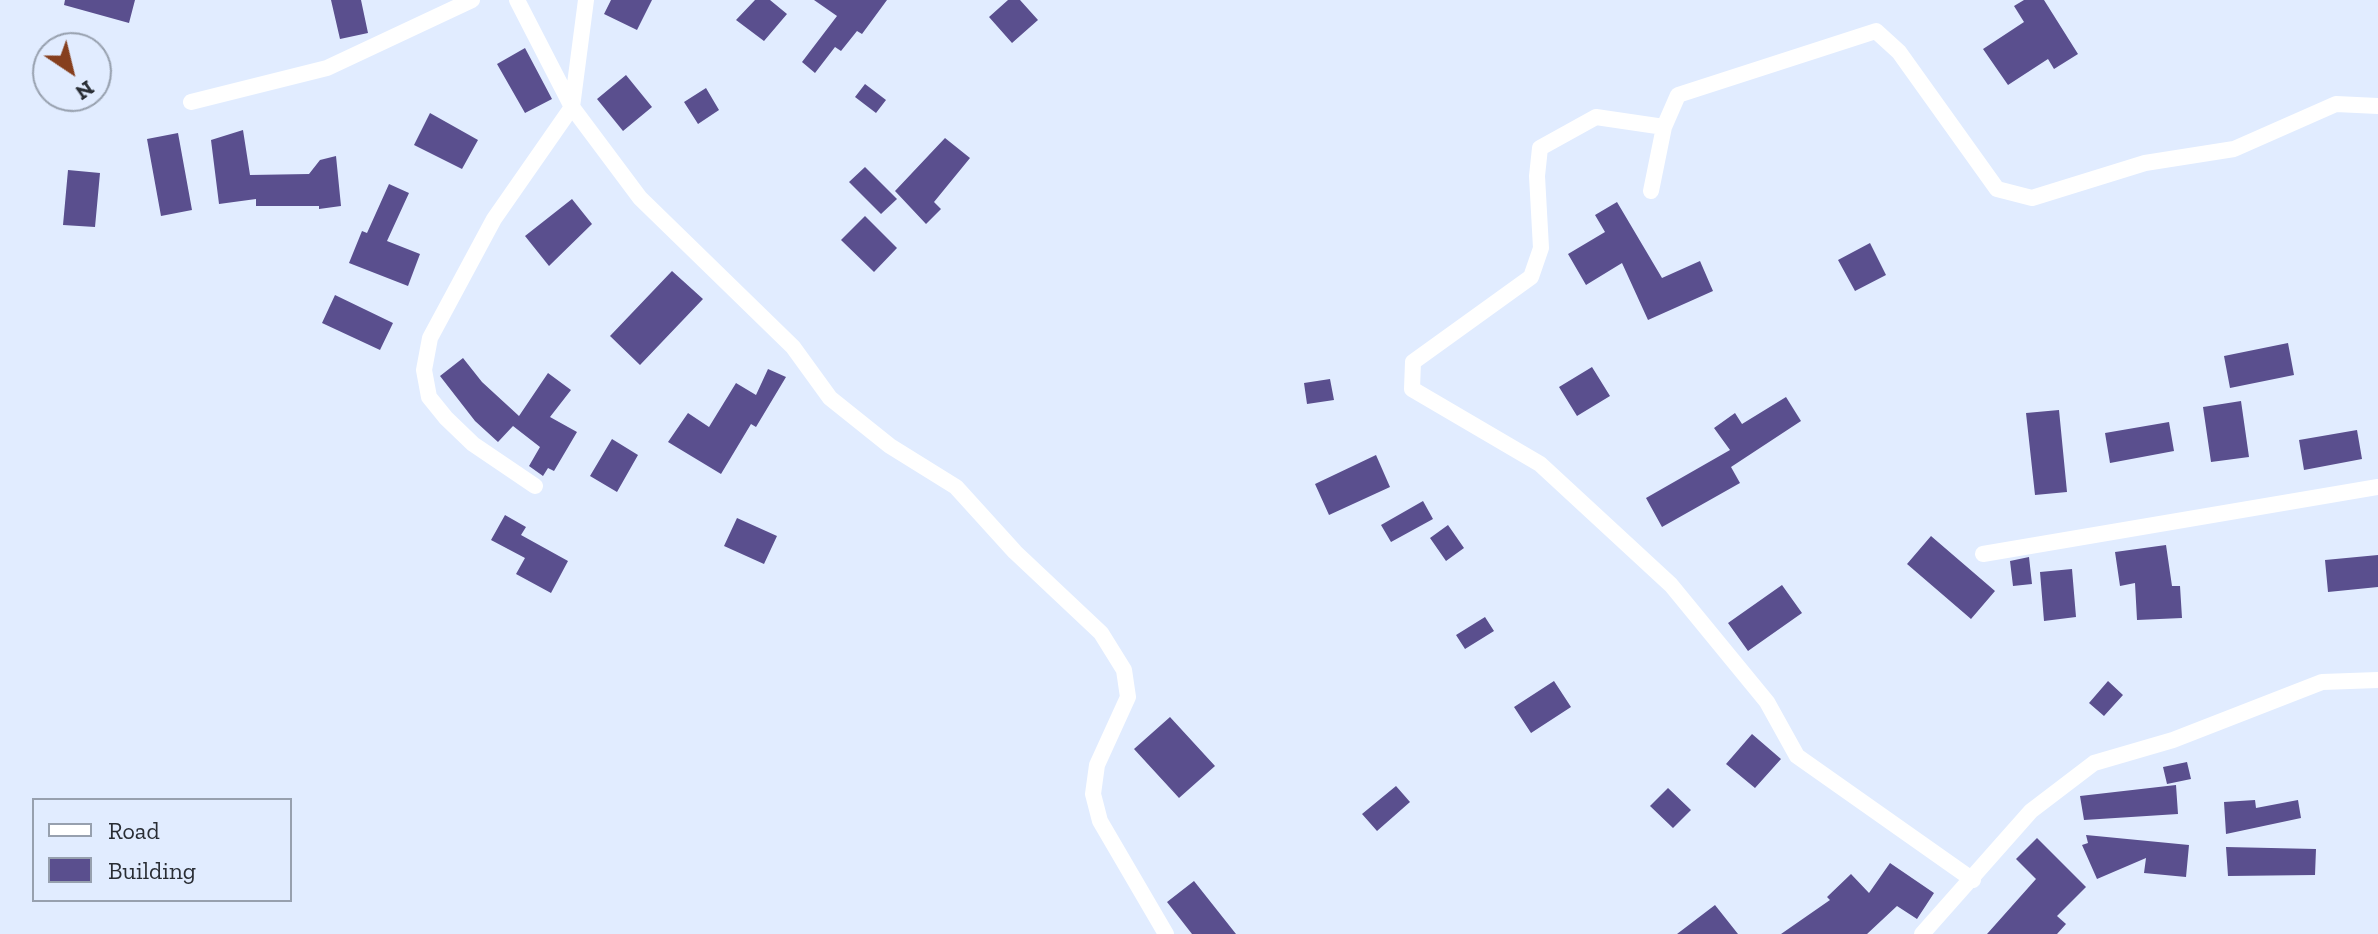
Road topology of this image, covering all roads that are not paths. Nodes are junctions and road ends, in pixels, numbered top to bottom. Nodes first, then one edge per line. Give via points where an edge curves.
1 (472, 0) edge
2 (517, 0) edge
3 (586, 0) edge
4 (191, 102) dead end
5 (2378, 106) edge
6 (572, 107) junction
7 (1664, 127) junction
8 (1651, 191) dead end
9 (535, 486) dead end
10 (2378, 487) edge
11 (1983, 554) dead end
12 (2378, 680) edge
13 (1973, 880) junction
14 (1166, 934) edge
15 (1922, 934) edge

1 - 4 street via 327,68
2 - 6 street
3 - 6 street
5 - 7 street via 2336,104 2234,149 2145,163 2032,198 1997,189 1899,52 1876,31 1678,95
6 - 9 street via 494,219 430,338 424,370 429,397 446,418 473,444
6 - 14 street via 640,198 793,347 830,398 890,446 956,487 1101,633 1124,670 1128,697 1097,765 1093,794 1100,821
7 - 8 street
7 - 13 street via 1596,117 1540,148 1541,248 1531,277 1413,362 1412,389 1540,464 1671,585 1767,702 1797,756
10 - 11 street
12 - 13 street via 2322,682 2173,740 2094,763 2031,811
13 - 15 street

